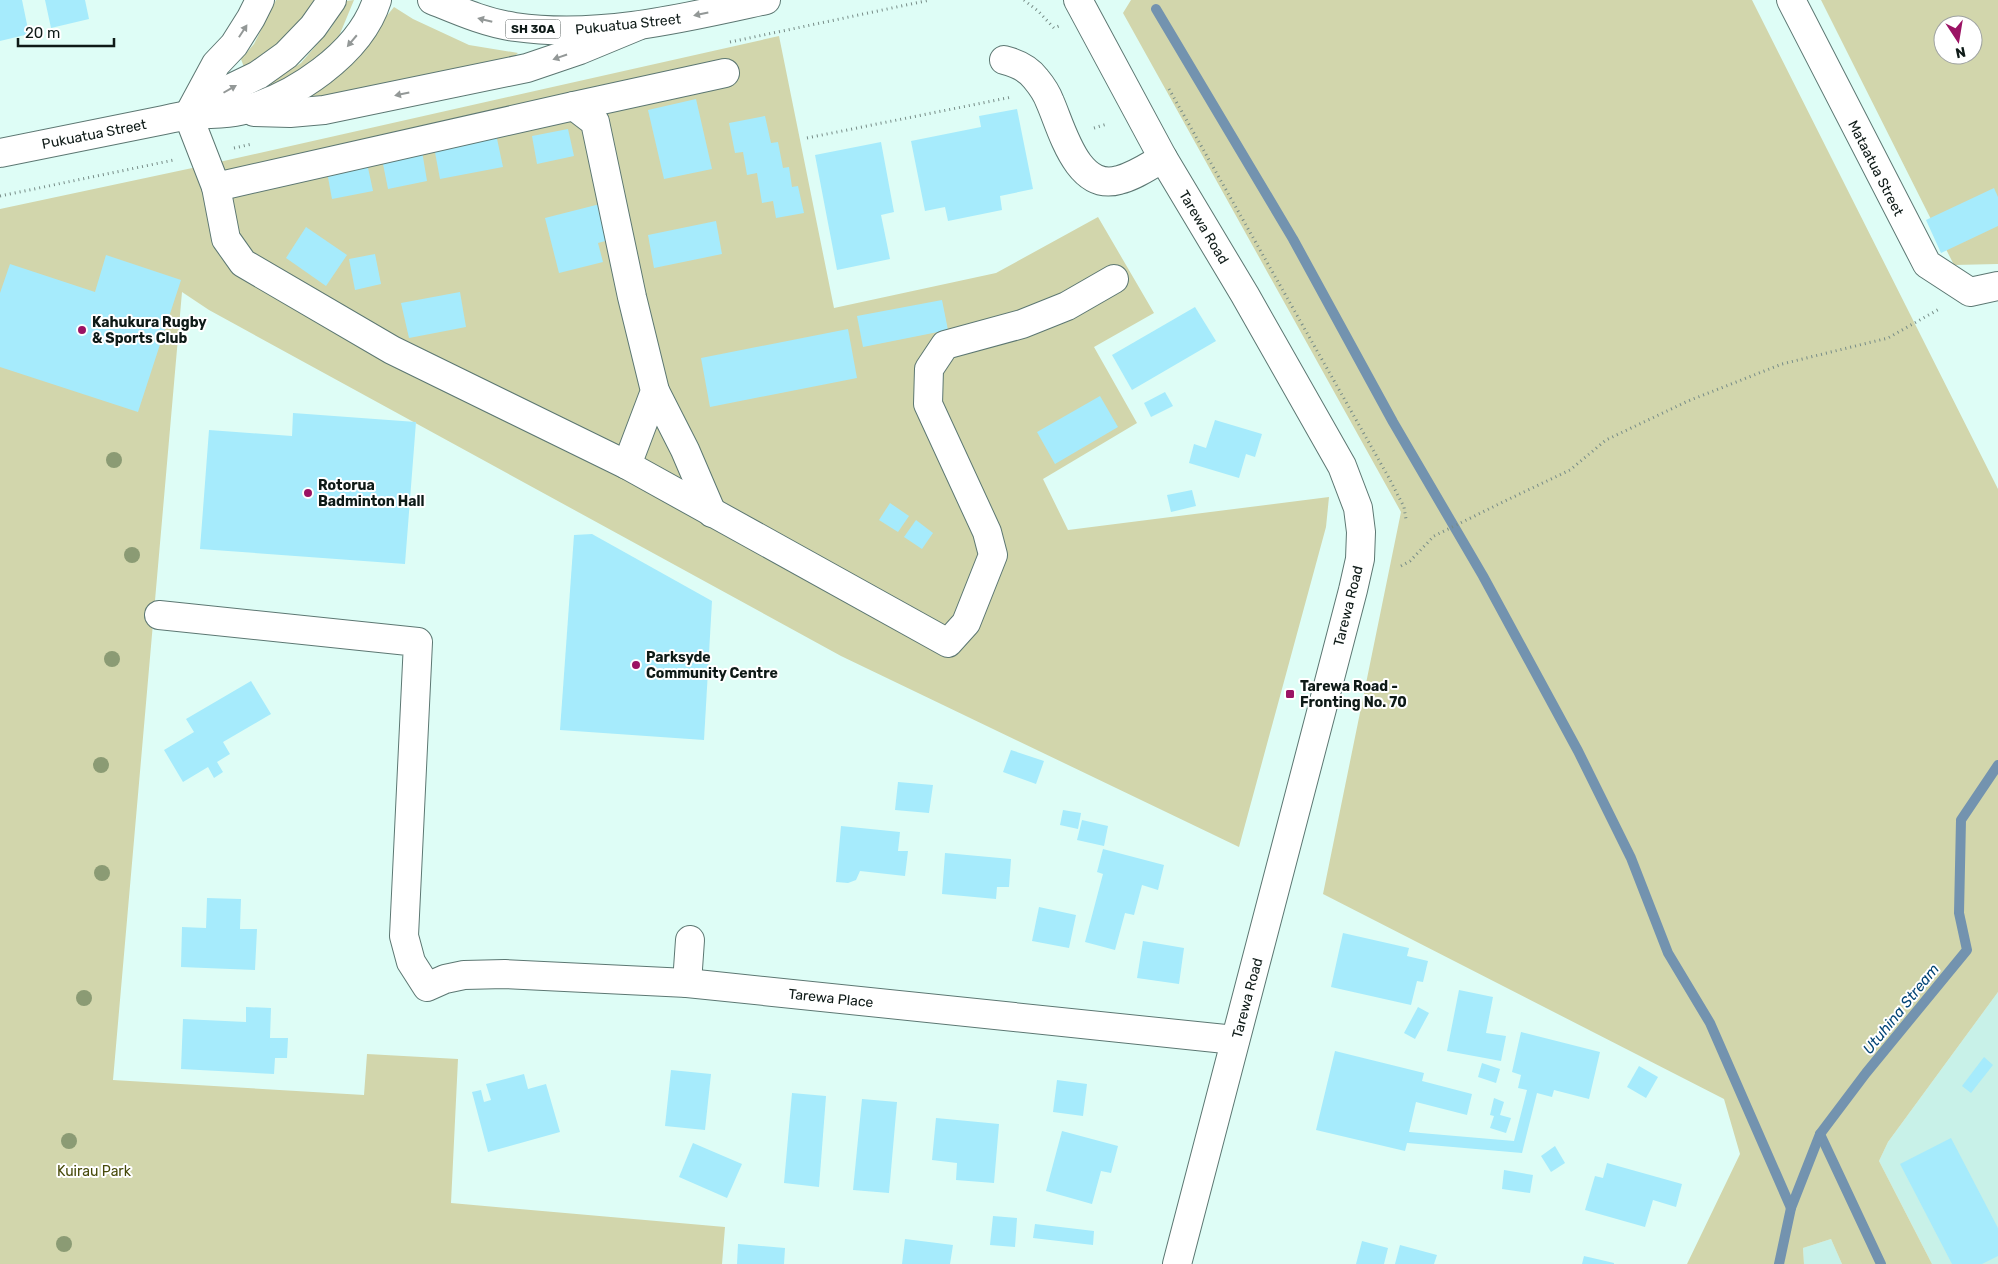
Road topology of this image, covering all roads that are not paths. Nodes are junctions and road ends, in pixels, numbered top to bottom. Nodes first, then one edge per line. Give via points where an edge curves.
1 (260, 0) edge
2 (332, 0) edge
3 (377, 0) edge
4 (432, 0) edge
5 (766, 0) edge
6 (1078, 0) edge
7 (1791, 0) edge
8 (638, 26) junction
9 (1004, 60) dead end
10 (725, 73) dead end
11 (574, 106) junction
12 (238, 112) junction
13 (188, 115) junction
14 (0, 153) edge
15 (1163, 158) junction
16 (216, 187) junction
17 (1114, 279) dead end
18 (1998, 286) edge
19 (655, 391) junction
20 (627, 465) junction
21 (712, 514) junction
22 (159, 615) dead end
23 (690, 940) dead end
24 (687, 983) junction
25 (1235, 1040) junction
26 (1177, 1264) edge

13 -> 1 street via 216,64 234,45
13 -> 2 street, Pukuatua Street via 286,55 313,27
3 -> 12 street, Pukuatua Street via 366,24 330,64 285,95
8 -> 4 street, Pukuatua Street / SH 30A via 587,30 514,27 472,17
5 -> 8 street, Pukuatua Street / SH 30A
6 - 15 street, Tarewa Road
7 - 18 street, Mataatua Street via 1927,264 1970,292
8 -> 12 street via 527,68 324,110
9 - 15 street via 1017,63 1035,77 1049,99 1079,165 1098,179 1118,181
10 - 11 street
11 - 16 street
11 - 19 street via 595,122
12 - 13 street, Pukuatua Street
13 - 14 street, Pukuatua Street
13 - 16 street
15 - 25 street, Tarewa Road via 1342,466 1358,508 1361,532 1360,559 1353,590
16 - 20 street via 226,239 242,263 392,350
17 - 21 street via 1067,306 1022,324 945,344 929,369 928,404 987,532 993,555 966,623 948,643
19 - 20 street
19 - 21 street
20 - 21 street
22 - 24 street, Tarewa Place via 418,642 404,936 411,962 427,987 464,975 505,974
23 - 24 street
24 - 25 street, Tarewa Place
25 - 26 street, Tarewa Road

